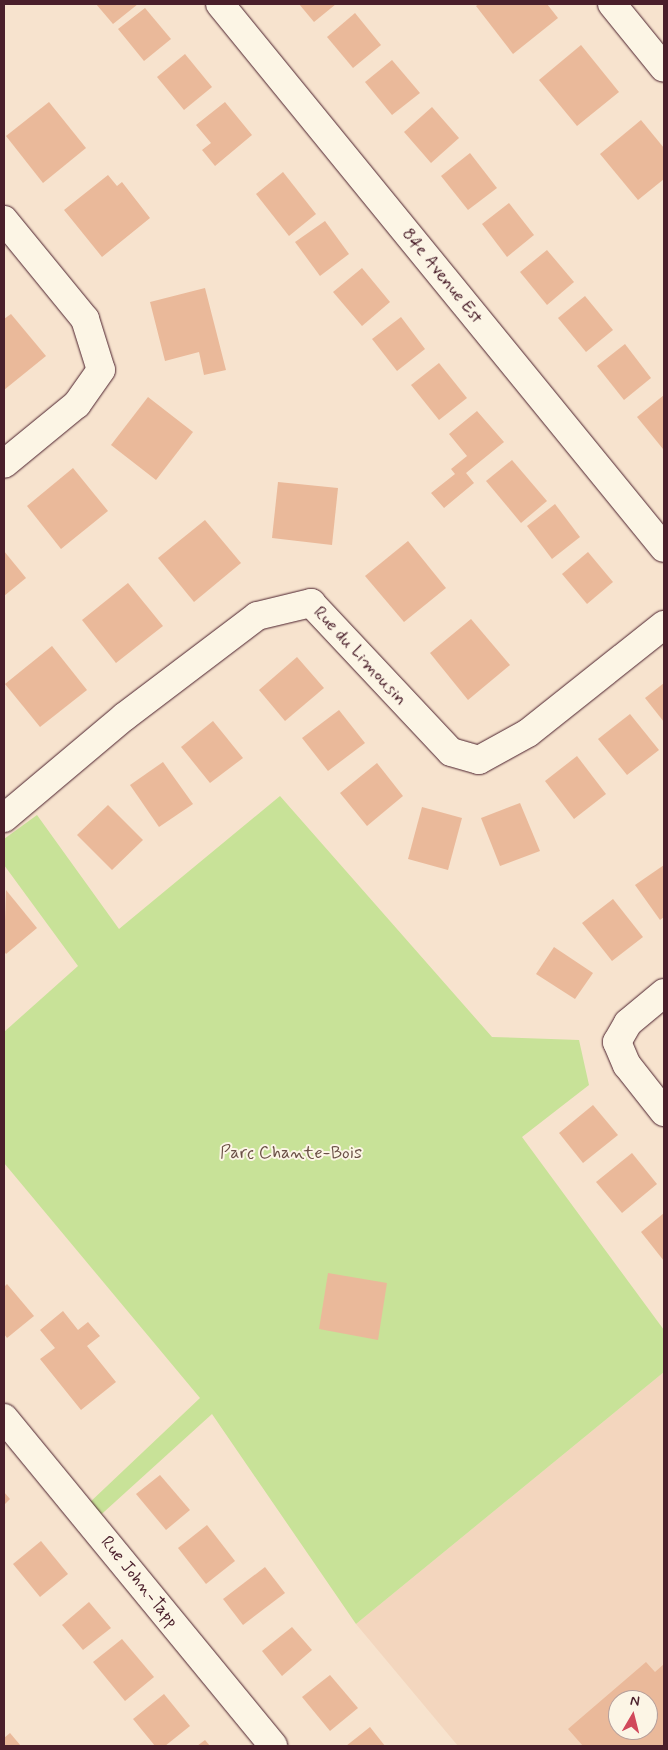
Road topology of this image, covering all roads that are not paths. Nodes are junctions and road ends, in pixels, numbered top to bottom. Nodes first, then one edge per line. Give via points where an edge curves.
1 (220, 4) edge
2 (612, 4) edge
3 (664, 68) edge
4 (4, 220) edge
5 (4, 464) edge
6 (664, 548) edge
7 (664, 624) edge
8 (4, 818) edge
9 (664, 993) edge
10 (664, 1112) edge
11 (4, 1418) edge
12 (273, 1746) edge

1 - 6 street, 84e Avenue Est
2 - 3 street
4 - 5 street via 85,319 101,370 77,404
7 - 8 street, Rue du Limousin via 528,733 479,760 451,752 311,603 257,616 124,717
9 - 10 street via 628,1022 618,1042 627,1065
11 - 12 street, Rue John-Tapp

